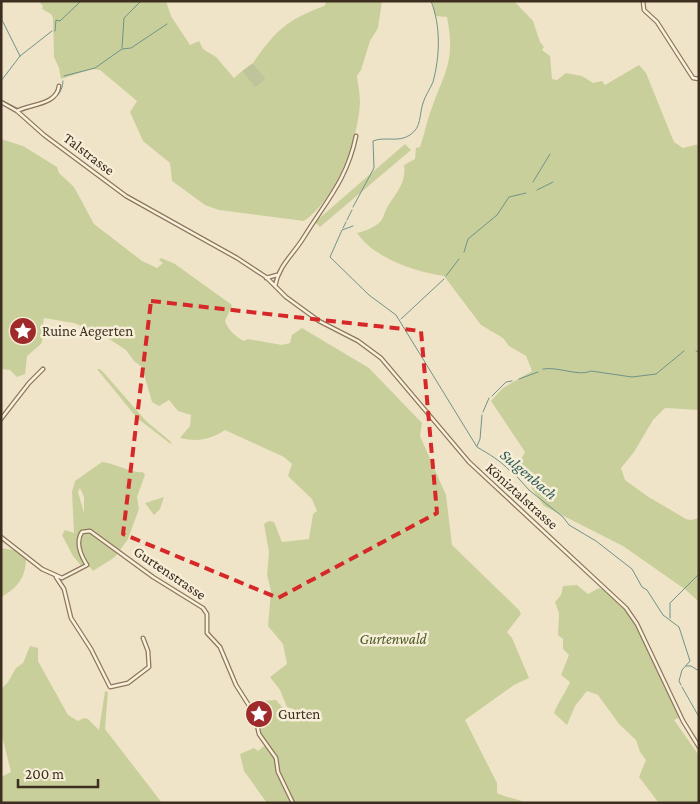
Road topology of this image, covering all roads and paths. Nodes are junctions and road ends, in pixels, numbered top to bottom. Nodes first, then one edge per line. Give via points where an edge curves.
1 (643, 1) edge
2 (699, 79) edge
3 (59, 86) dead end
4 (1, 102) edge
5 (19, 110) junction
6 (356, 136) dead end
7 (168, 219) joint
8 (277, 275) junction
9 (266, 277) junction
10 (275, 286) junction
11 (43, 369) dead end
12 (1, 419) edge
13 (1, 538) edge
14 (55, 576) junction
15 (143, 638) dead end
16 (699, 748) edge
17 (293, 803) edge

1 - 2 street via 642,8 657,22 693,78
3 - 5 street via 58,92 50,99
4 - 5 street, Talstrasse
5 - 7 street, Talstrasse via 44,135 126,196
6 - 8 street via 350,163 331,199
7 - 9 street, Köniztalstrasse
8 - 9 street
8 - 10 street
9 - 10 street, Köniztalstrasse
10 - 16 street, Köniztalstrasse via 319,322 352,338 381,358 468,462 626,608
11 - 12 street
13 - 14 street
14 - 15 street via 64,589 72,618 110,687 128,684 149,667
14 - 17 street, Gurtenstrasse via 62,578 87,566 78,539 82,532 90,531 153,577 203,608 207,632 220,647 236,685 255,714 259,734 276,758 278,772

